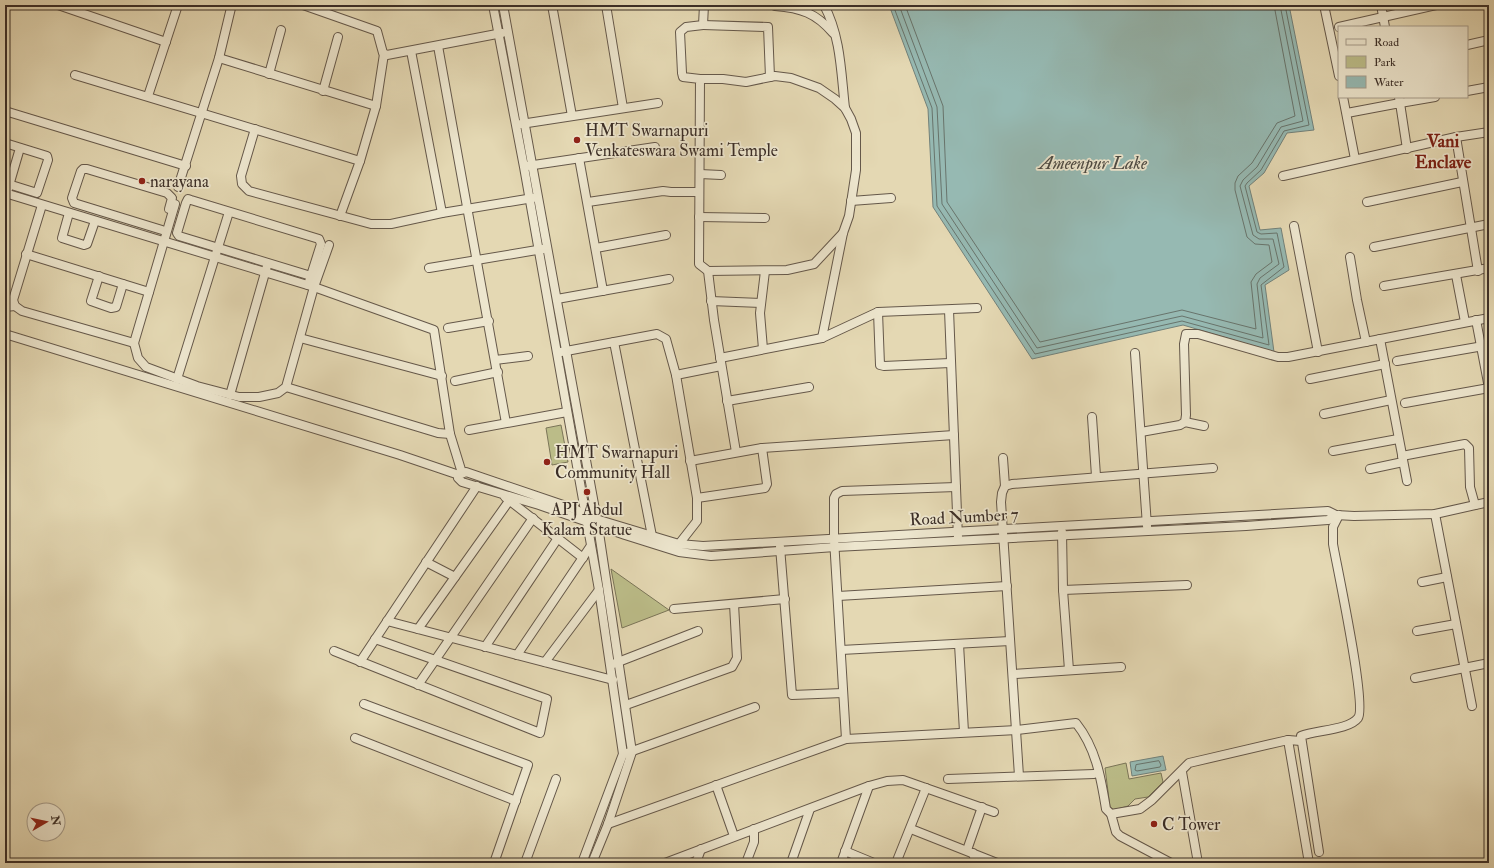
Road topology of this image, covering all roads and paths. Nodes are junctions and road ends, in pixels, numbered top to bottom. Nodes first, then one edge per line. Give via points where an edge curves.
1 (58, 5) edge
2 (178, 5) edge
3 (303, 5) edge
4 (493, 5) edge
5 (503, 5) edge
6 (552, 5) edge
7 (606, 5) edge
8 (704, 5) edge
9 (824, 5) edge
10 (1324, 5) edge
11 (1381, 5) edge
12 (1436, 5) edge
13 (775, 6) dead end
14 (231, 8) dead end
15 (1383, 16) junction
16 (702, 25) junction
17 (1343, 26) edge
18 (1385, 26) edge
19 (1338, 27) edge
20 (1330, 29) junction
21 (281, 30) dead end
22 (508, 32) junction
23 (499, 34) junction
24 (835, 35) junction
25 (338, 37) dead end
26 (1489, 40) edge
27 (166, 42) junction
28 (1468, 45) edge
29 (438, 46) junction
30 (410, 51) junction
31 (384, 54) junction
32 (220, 58) junction
33 (1338, 66) edge
34 (269, 74) junction
35 (75, 75) dead end
36 (770, 77) junction
37 (700, 79) junction
38 (1489, 87) edge
39 (323, 91) junction
40 (1468, 91) edge
41 (148, 96) junction
42 (1343, 98) edge
43 (1423, 98) edge
44 (1399, 100) edge
45 (658, 102) dead end
46 (376, 106) junction
47 (623, 108) junction
48 (845, 108) junction
49 (5, 111) edge
50 (203, 113) junction
51 (1346, 113) junction
52 (572, 116) junction
53 (521, 124) junction
54 (255, 128) junction
55 (1489, 132) edge
56 (1456, 137) junction
57 (5, 143) edge
58 (655, 147) dead end
59 (20, 148) junction
60 (1407, 149) junction
61 (579, 158) junction
62 (1355, 159) junction
63 (360, 161) junction
64 (186, 166) junction
65 (528, 166) junction
66 (700, 174) junction
67 (721, 174) dead end
68 (1282, 176) dead end
69 (1462, 182) junction
70 (7, 184) edge
71 (178, 187) dead end
72 (699, 192) junction
73 (6, 193) edge
74 (37, 193) junction
75 (534, 198) junction
76 (891, 198) dead end
77 (851, 201) junction
78 (588, 202) junction
79 (1367, 202) dead end
80 (38, 203) junction
81 (175, 204) dead end
82 (469, 208) junction
83 (229, 212) junction
84 (69, 213) junction
85 (442, 213) junction
86 (340, 216) junction
87 (699, 217) junction
88 (121, 218) junction
89 (766, 218) dead end
90 (95, 221) junction
91 (1489, 224) edge
92 (1294, 226) dead end
93 (119, 228) junction
94 (1470, 228) junction
95 (162, 230) junction
96 (843, 234) junction
97 (666, 235) dead end
98 (161, 241) junction
99 (329, 245) dead end
100 (218, 247) junction
101 (1374, 247) dead end
102 (596, 248) junction
103 (543, 249) junction
104 (26, 254) junction
105 (215, 257) junction
106 (1350, 257) dead end
107 (478, 259) junction
108 (267, 263) junction
109 (429, 268) dead end
110 (1489, 268) edge
111 (708, 270) junction
112 (1478, 270) junction
113 (765, 271) junction
114 (265, 272) junction
115 (1456, 275) junction
116 (99, 276) junction
117 (311, 276) junction
118 (669, 278) dead end
119 (123, 284) junction
120 (311, 286) junction
121 (1384, 286) dead end
122 (603, 291) junction
123 (149, 292) junction
124 (557, 300) junction
125 (712, 301) junction
126 (761, 302) junction
127 (15, 306) junction
128 (5, 308) edge
129 (976, 308) dead end
130 (949, 310) junction
131 (878, 312) junction
132 (1489, 318) edge
133 (1476, 320) junction
134 (489, 321) junction
135 (1465, 322) junction
136 (448, 328) dead end
137 (5, 334) edge
138 (300, 338) junction
139 (822, 338) junction
140 (1380, 340) junction
141 (614, 342) junction
142 (1366, 342) junction
143 (134, 343) junction
144 (1485, 346) edge
145 (763, 350) junction
146 (566, 351) junction
147 (556, 352) junction
148 (1318, 352) junction
149 (1135, 353) dead end
150 (528, 356) dead end
151 (495, 360) junction
152 (1397, 361) dead end
153 (721, 362) junction
154 (950, 363) junction
155 (1385, 364) junction
156 (498, 372) junction
157 (676, 375) junction
158 (442, 376) junction
159 (177, 379) junction
160 (1310, 379) dead end
161 (455, 381) dead end
162 (286, 387) junction
163 (808, 387) dead end
164 (1489, 388) edge
165 (230, 394) junction
166 (1391, 400) junction
167 (727, 401) junction
168 (1405, 403) dead end
169 (567, 412) junction
170 (1324, 414) dead end
171 (1092, 417) dead end
172 (1185, 422) junction
173 (506, 423) junction
174 (1204, 426) dead end
175 (469, 430) dead end
176 (1141, 432) junction
177 (450, 434) junction
178 (954, 435) junction
179 (1398, 439) junction
180 (762, 448) junction
181 (1333, 451) dead end
182 (736, 452) junction
183 (1003, 458) dead end
184 (1402, 459) junction
185 (690, 461) junction
186 (1213, 468) dead end
187 (1370, 469) dead end
188 (1144, 472) junction
189 (460, 474) junction
190 (1096, 476) junction
191 (1408, 481) dead end
192 (477, 486) junction
193 (1005, 486) junction
194 (956, 487) junction
195 (506, 498) junction
196 (697, 498) junction
197 (1489, 502) edge
198 (1475, 505) junction
199 (1435, 514) junction
200 (1338, 515) junction
201 (533, 518) junction
202 (1201, 518) junction
203 (586, 519) junction
204 (597, 522) junction
205 (1147, 522) junction
206 (1202, 528) junction
207 (1062, 531) junction
208 (1148, 531) junction
209 (1004, 535) junction
210 (958, 537) junction
211 (558, 538) junction
212 (651, 539) junction
213 (834, 543) junction
214 (780, 547) junction
215 (590, 548) junction
216 (678, 548) junction
217 (583, 558) junction
218 (426, 562) junction
219 (455, 577) junction
220 (1447, 577) junction
221 (1422, 582) dead end
222 (1187, 585) dead end
223 (1007, 586) junction
224 (599, 590) junction
225 (1063, 590) junction
226 (838, 596) junction
227 (786, 599) junction
228 (734, 604) junction
229 (674, 609) dead end
230 (387, 621) junction
231 (1456, 624) junction
232 (418, 629) junction
233 (698, 631) dead end
234 (1417, 632) dead end
235 (451, 638) junction
236 (376, 639) junction
237 (1010, 640) junction
238 (958, 644) junction
239 (485, 647) junction
240 (841, 650) junction
241 (334, 651) dead end
242 (517, 655) junction
243 (435, 660) junction
244 (360, 662) junction
245 (545, 662) junction
246 (1489, 663) edge
247 (614, 664) junction
248 (1121, 667) dead end
249 (1464, 668) junction
250 (1069, 670) junction
251 (1014, 674) junction
252 (1415, 678) dead end
253 (613, 680) junction
254 (418, 685) junction
255 (843, 693) junction
256 (364, 704) dead end
257 (626, 705) junction
258 (1472, 706) dead end
259 (755, 707) dead end
260 (1017, 730) junction
261 (964, 732) junction
262 (355, 738) dead end
263 (846, 739) junction
264 (1288, 740) junction
265 (1301, 741) junction
266 (632, 752) junction
267 (623, 754) junction
268 (1182, 772) junction
269 (1094, 774) dead end
270 (1019, 776) junction
271 (948, 778) dead end
272 (556, 780) dead end
273 (716, 785) junction
274 (868, 786) junction
275 (926, 788) junction
276 (516, 801) junction
277 (982, 807) junction
278 (810, 809) junction
279 (994, 812) dead end
280 (1111, 814) junction
281 (608, 824) junction
282 (754, 829) junction
283 (911, 829) junction
284 (734, 836) junction
285 (701, 849) junction
286 (845, 851) junction
287 (970, 852) junction
288 (1319, 852) dead end
289 (494, 863) edge
290 (525, 863) edge
291 (582, 863) edge
292 (592, 863) edge
293 (665, 863) edge
294 (696, 863) edge
295 (746, 863) edge
296 (791, 863) edge
297 (841, 863) edge
298 (874, 863) edge
299 (896, 863) edge
300 (976, 863) edge
301 (997, 863) edge
302 (1171, 863) edge
303 (1198, 863) edge
304 (1309, 863) edge

1 - 27 street
2 - 27 street
3 - 31 street via 377,31
4 - 23 street
5 - 22 street
6 - 52 street
7 - 47 street
8 - 16 street
9 - 24 street
10 - 20 street
11 - 15 street
12 - 15 street
13 - 24 street via 793,7 813,15 825,23
14 - 32 street
15 - 17 street
15 - 18 street
16 - 36 street via 768,27
16 - 37 street via 686,27 680,32 682,77
19 - 20 street
20 - 33 street
21 - 34 street
22 - 23 street
22 - 53 street
23 - 29 street
23 - 53 street
24 - 48 street via 839,48
25 - 39 street
26 - 28 street
27 - 41 street
29 - 30 street
29 - 82 street
30 - 31 street
30 - 85 street
31 - 46 street
32 - 34 street
32 - 50 street
34 - 39 street
35 - 41 street
36 - 37 street via 746,82
36 - 48 street via 792,78 819,88
37 - 66 street
38 - 40 street
39 - 46 street
41 - 50 street
42 - 51 street
43 - 44 street
44 - 51 street
44 - 60 street
45 - 47 street
46 - 63 street
47 - 52 street
48 - 77 street via 856,133 856,170
49 - 64 street
50 - 54 street
50 - 64 street
51 - 62 street
52 - 53 street
53 - 65 street
54 - 63 street
54 - 86 street via 241,176 242,184 249,190
55 - 56 street
56 - 60 street
56 - 69 street
57 - 59 street
58 - 61 street
59 - 70 street
59 - 74 street via 47,156
60 - 62 street
61 - 65 street
61 - 78 street
62 - 68 street
63 - 86 street
64 - 71 street
65 - 75 street
66 - 67 street
66 - 72 street
69 - 79 street
69 - 94 street
70 - 73 street
70 - 74 street
72 - 78 street via 663,191
72 - 87 street
73 - 80 street
74 - 80 street
75 - 82 street
75 - 103 street
76 - 77 street
77 - 96 street
78 - 102 street
80 - 84 street
80 - 104 street
81 - 98 street
82 - 85 street
82 - 107 street
83 - 100 street
83 - 100 street via 188,199 186,203 177,233 179,236
83 - 117 street via 319,240 321,244
84 - 90 street
84 - 90 street via 62,238 84,245 87,244
85 - 86 street via 391,224 371,224
87 - 89 street
87 - 111 street via 699,264
88 - 93 street
88 - 95 street
88 - 95 street via 76,205 72,201 83,168 170,195 172,198
90 - 93 street
91 - 94 street
92 - 148 street
93 - 98 street
94 - 101 street
94 - 112 street
95 - 98 street
96 - 113 street via 814,264 787,270
96 - 139 street
97 - 102 street
98 - 105 street
98 - 123 street
99 - 120 street
100 - 105 street
100 - 108 street
102 - 122 street
103 - 107 street
103 - 124 street
103 - 147 street
104 - 116 street
104 - 127 street via 13,300
105 - 114 street
105 - 159 street
106 - 142 street
107 - 109 street
107 - 134 street
108 - 114 street
108 - 117 street
110 - 112 street
111 - 113 street
111 - 125 street
112 - 115 street
113 - 126 street
114 - 120 street
114 - 165 street
115 - 121 street
115 - 135 street
116 - 119 street
116 - 119 street via 91,301 114,309
117 - 120 street
118 - 122 street
119 - 123 street
120 - 138 street
120 - 158 street via 434,330
122 - 124 street
123 - 143 street
124 - 146 street
125 - 126 street
125 - 153 street
126 - 145 street
127 - 128 street
127 - 143 street via 22,311
129 - 130 street
130 - 131 street
130 - 154 street
131 - 139 street
131 - 154 street via 880,365
132 - 133 street
133 - 135 street
133 - 144 street
134 - 136 street
134 - 151 street
135 - 140 street
137 - 189 street
138 - 158 street
138 - 162 street
139 - 145 street
140 - 142 street
140 - 155 street
141 - 146 street
141 - 157 street via 661,335 666,339
141 - 212 street
142 - 148 street
143 - 159 street via 138,358 146,367
144 - 152 street
144 - 164 street
145 - 153 street
146 - 147 street
146 - 204 street
147 - 169 street
148 - 172 street via 1278,357 1198,334 1186,334
149 - 176 street
150 - 151 street
151 - 156 street
153 - 157 street
153 - 167 street
154 - 178 street
155 - 160 street
155 - 166 street
156 - 161 street
156 - 173 street
157 - 185 street
158 - 177 street
159 - 165 street
162 - 165 street via 278,393 259,397
162 - 177 street via 438,434
163 - 167 street
164 - 168 street
166 - 170 street
166 - 179 street
167 - 182 street
169 - 173 street
169 - 203 street
171 - 190 street
172 - 174 street
172 - 176 street
173 - 175 street
176 - 188 street
177 - 189 street
178 - 180 street
178 - 194 street
179 - 181 street
179 - 184 street
180 - 182 street
180 - 196 street via 768,484 765,488
182 - 185 street
183 - 193 street
184 - 187 street
184 - 191 street
184 - 198 street via 1465,444 1469,448 1470,487
185 - 196 street
186 - 188 street
188 - 190 street
188 - 205 street
189 - 192 street via 458,478 462,482
189 - 203 street via 466,472 575,509
190 - 193 street
192 - 195 street
192 - 218 street
193 - 209 street via 1001,502
194 - 210 street
194 - 213 street via 839,492 834,498
195 - 201 street
195 - 203 street
195 - 219 street
196 - 216 street via 697,521
197 - 198 street, Road Number 7
198 - 199 street, Road Number 7
199 - 200 street, Road Number 7
199 - 220 street
200 - 202 street, Road Number 7 via 1328,511
200 - 206 street, Road Number 7 via 1328,520
200 - 265 street via 1333,527 1333,544 1359,683 1361,710 1359,718 1350,725 1309,733 1301,736
201 - 211 street
201 - 235 street
202 - 205 street, Road Number 7
202 - 206 street
203 - 204 street, Road Number 7
203 - 215 street
204 - 212 street, Road Number 7
204 - 247 street
205 - 207 street, Road Number 7
205 - 208 street
206 - 208 street, Road Number 7
207 - 208 street, Road Number 7
207 - 209 street, Road Number 7
207 - 225 street
209 - 210 street, Road Number 7
209 - 223 street
210 - 213 street, Road Number 7
211 - 217 street
211 - 239 street
212 - 216 street, Road Number 7
213 - 214 street, Road Number 7
213 - 226 street
214 - 216 street, Road Number 7 via 711,556
214 - 227 street
215 - 217 street
215 - 224 street
217 - 242 street
218 - 219 street
218 - 230 street
219 - 232 street
220 - 221 street
220 - 231 street
222 - 225 street
223 - 226 street
223 - 237 street
224 - 245 street
224 - 247 street
225 - 250 street
226 - 240 street
227 - 228 street
227 - 255 street via 792,695
228 - 229 street
228 - 257 street via 737,658 732,667
230 - 232 street
230 - 236 street
231 - 234 street
231 - 249 street
232 - 235 street
233 - 247 street
235 - 239 street
235 - 243 street
236 - 243 street
236 - 244 street
237 - 238 street
237 - 251 street
238 - 240 street
238 - 261 street
239 - 242 street
240 - 255 street
241 - 244 street
242 - 245 street
243 - 254 street
243 - 254 street via 547,699 540,734
244 - 254 street
245 - 253 street
246 - 249 street
247 - 253 street
247 - 257 street
248 - 250 street
249 - 252 street
249 - 258 street
250 - 251 street
251 - 260 street
253 - 267 street
255 - 263 street
256 - 276 street via 528,765
257 - 266 street
259 - 266 street
260 - 261 street
260 - 270 street
260 - 280 street via 1076,723 1083,732 1099,768 1106,809
261 - 263 street
262 - 276 street
263 - 273 street
264 - 265 street
264 - 268 street via 1189,763
264 - 304 street
265 - 288 street
266 - 267 street
266 - 281 street
267 - 291 street
268 - 280 street via 1140,808
268 - 303 street
269 - 270 street
270 - 271 street
272 - 290 street
273 - 281 street
273 - 284 street
274 - 275 street via 903,780
274 - 278 street
274 - 286 street
275 - 277 street
275 - 283 street
276 - 289 street
277 - 279 street
277 - 287 street
278 - 282 street
278 - 296 street
280 - 302 street via 1116,832 1120,836
281 - 292 street
282 - 284 street
282 - 295 street via 754,842
283 - 287 street
283 - 299 street
284 - 285 street
285 - 293 street
285 - 294 street
286 - 297 street
286 - 298 street
287 - 300 street
287 - 301 street

